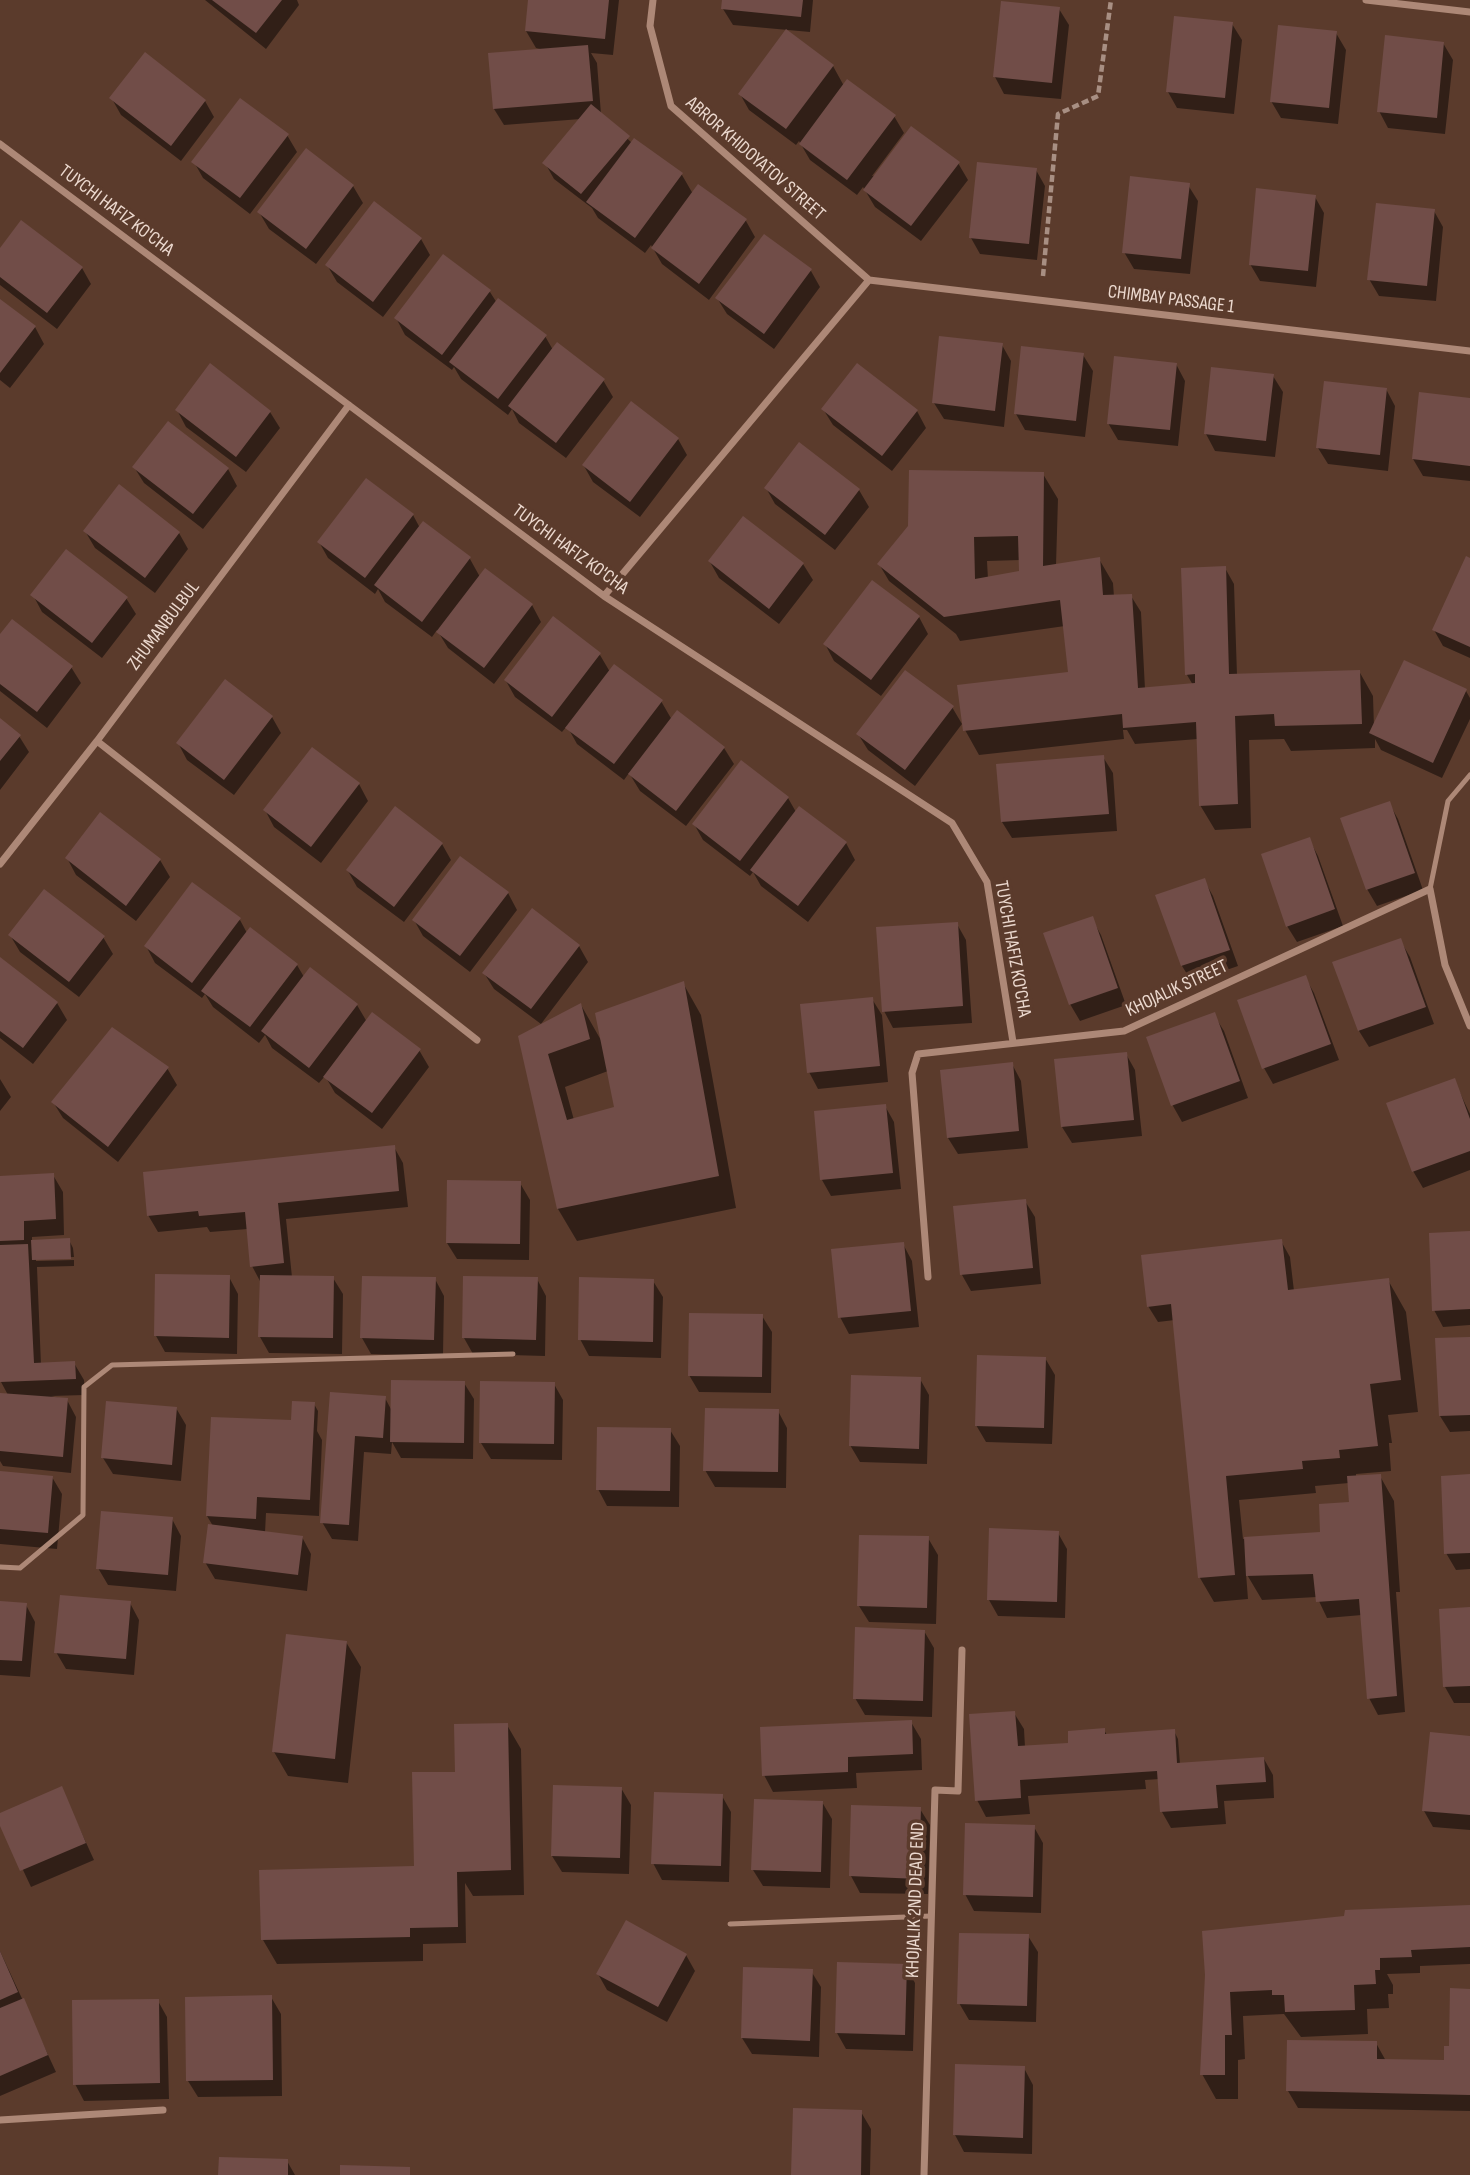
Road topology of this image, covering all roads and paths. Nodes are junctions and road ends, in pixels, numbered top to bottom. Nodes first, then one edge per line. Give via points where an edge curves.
1 (653, 0) edge
2 (1111, 0) edge
3 (1366, 0) edge
4 (1470, 12) edge
5 (0, 144) edge
6 (869, 279) junction
7 (1040, 300) junction
8 (1470, 351) edge
9 (349, 405) junction
10 (604, 596) junction
11 (97, 741) junction
12 (1470, 775) edge
13 (0, 864) edge
14 (1430, 889) junction
15 (1470, 1026) edge
16 (477, 1040) dead end
17 (1013, 1042) junction
18 (928, 1278) dead end
19 (513, 1354) dead end
20 (0, 1567) edge
21 (962, 1650) dead end
22 (931, 1916) junction
23 (730, 1924) dead end
24 (163, 2110) dead end
25 (0, 2120) edge
26 (925, 2175) edge

1 - 6 street, ABROR KHIDOYATOV STREET via 650,26 671,106
2 - 7 path via 1098,96 1058,114
3 - 4 street
5 - 9 street, TUYCHI HAFIZ KO'CHA
6 - 7 street, CHIMBAY PASSAGE 1
6 - 10 street
7 - 8 street, CHIMBAY PASSAGE 1
9 - 10 street, TUYCHI HAFIZ KO'CHA
9 - 11 street, ZHUMANBULBUL
10 - 17 street, TUYCHI HAFIZ KO'CHA via 952,823 987,882
11 - 13 street, ZHUMANBULBUL
11 - 16 street
12 - 14 lane via 1448,801
14 - 15 street via 1445,965
14 - 17 street, KHOJALIK STREET via 1124,1031
17 - 18 street, KHOJALIK STREET via 918,1054 912,1073
19 - 20 lane via 113,1365 84,1387 83,1516 20,1568
21 - 22 street, KHOJALIK 2ND DEAD END via 958,1791 935,1790
22 - 23 lane
22 - 26 street, KHOJALIK 2ND DEAD END
24 - 25 street

